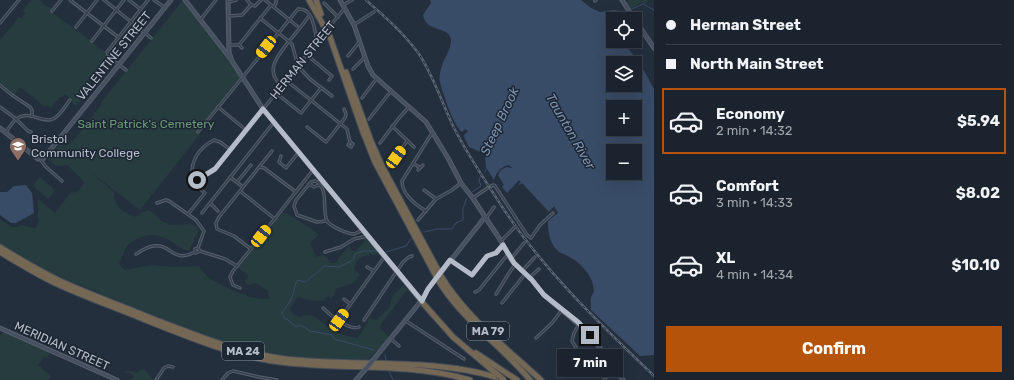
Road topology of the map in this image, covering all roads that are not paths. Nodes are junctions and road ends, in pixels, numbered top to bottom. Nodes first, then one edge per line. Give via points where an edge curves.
1 (18, 0) edge
2 (61, 0) edge
3 (70, 0) edge
4 (97, 0) edge
5 (104, 0) edge
6 (124, 0) edge
7 (129, 0) edge
8 (148, 0) edge
9 (154, 0) edge
10 (171, 0) edge
11 (216, 0) edge
12 (236, 0) edge
13 (247, 0) edge
14 (261, 0) edge
15 (265, 0) edge
16 (276, 0) edge
17 (311, 0) edge
18 (316, 0) edge
19 (340, 0) edge
20 (352, 0) edge
21 (622, 0) edge
22 (188, 1) edge
23 (228, 1) edge
24 (324, 3) dead end
25 (251, 5) junction
26 (271, 5) junction
27 (344, 6) junction
28 (274, 7) junction
29 (165, 8) junction
30 (141, 9) junction
31 (116, 10) junction
32 (52, 11) dead end
33 (374, 12) dead end
34 (630, 12) edge
35 (87, 13) junction
36 (229, 16) junction
37 (310, 16) junction
38 (323, 17) junction
39 (338, 17) junction
40 (260, 18) junction
41 (289, 19) junction
42 (201, 20) junction
43 (131, 21) junction
44 (0, 23) edge
45 (354, 25) junction
46 (104, 26) junction
47 (296, 26) dead end
48 (76, 27) dead end
49 (642, 30) edge
50 (145, 32) junction
51 (278, 32) junction
52 (118, 37) junction
53 (151, 38) dead end
54 (654, 39) edge
55 (92, 41) dead end
56 (289, 41) junction
57 (318, 41) junction
58 (360, 41) junction
59 (651, 43) junction
60 (230, 45) junction
61 (239, 45) junction
62 (242, 48) dead end
63 (654, 48) edge
64 (307, 55) junction
65 (348, 56) dead end
66 (365, 57) junction
67 (232, 61) junction
68 (119, 64) junction
69 (298, 66) junction
70 (352, 69) dead end
71 (126, 70) dead end
72 (242, 77) junction
73 (376, 78) junction
74 (329, 80) dead end
75 (286, 81) junction
76 (0, 84) edge
77 (282, 86) junction
78 (322, 88) junction
79 (391, 91) junction
80 (276, 93) junction
81 (332, 96) dead end
82 (362, 98) dead end
83 (70, 100) dead end
84 (312, 101) junction
85 (218, 107) junction
86 (409, 107) junction
87 (0, 108) edge
88 (263, 109) junction
89 (344, 109) dead end
90 (32, 116) junction
91 (16, 119) junction
92 (369, 119) dead end
93 (274, 122) junction
94 (340, 124) junction
95 (392, 126) junction
96 (307, 127) dead end
97 (0, 128) edge
98 (246, 130) junction
99 (5, 132) junction
100 (31, 132) dead end
101 (198, 132) dead end
102 (432, 132) junction
103 (407, 141) junction
104 (350, 142) dead end
105 (380, 143) dead end
106 (414, 147) dead end
107 (231, 150) junction
108 (272, 151) dead end
109 (299, 152) junction
110 (281, 156) dead end
111 (40, 160) junction
112 (413, 163) junction
113 (250, 165) dead end
114 (423, 165) dead end
115 (389, 166) dead end
116 (260, 167) junction
117 (420, 168) junction
118 (313, 170) junction
119 (418, 170) dead end
120 (230, 177) junction
121 (196, 180) junction
122 (62, 181) dead end
123 (237, 182) junction
124 (320, 182) junction
125 (461, 183) junction
126 (309, 184) junction
127 (244, 187) junction
128 (424, 190) dead end
129 (240, 192) junction
130 (296, 192) junction
131 (473, 198) junction
132 (436, 199) junction
133 (157, 203) dead end
134 (210, 203) junction
135 (494, 208) dead end
136 (218, 211) dead end
137 (426, 212) junction
138 (202, 213) dead end
139 (553, 213) dead end
140 (188, 214) junction
141 (485, 217) junction
142 (275, 218) junction
143 (418, 220) dead end
144 (327, 221) junction
145 (520, 223) junction
146 (363, 230) junction
147 (368, 236) junction
148 (501, 241) junction
149 (524, 243) dead end
150 (503, 245) junction
151 (0, 247) edge
152 (198, 248) junction
153 (251, 248) junction
154 (200, 251) junction
155 (0, 252) edge
156 (195, 252) junction
157 (325, 252) dead end
158 (136, 254) dead end
159 (508, 254) junction
160 (385, 256) junction
161 (412, 256) dead end
162 (535, 257) dead end
163 (511, 259) junction
164 (450, 260) junction
165 (515, 265) junction
166 (237, 266) junction
167 (367, 267) dead end
168 (539, 269) dead end
169 (374, 271) junction
170 (397, 271) junction
171 (522, 271) junction
172 (525, 274) junction
173 (438, 276) junction
174 (530, 278) junction
175 (240, 288) dead end
176 (475, 292) dead end
177 (496, 294) dead end
178 (344, 299) dead end
179 (422, 301) junction
180 (502, 303) dead end
181 (350, 304) junction
182 (323, 308) dead end
183 (562, 310) junction
184 (339, 320) junction
185 (364, 320) dead end
186 (406, 321) junction
187 (580, 324) junction
188 (442, 325) junction
189 (359, 326) dead end
190 (0, 328) edge
191 (536, 338) dead end
192 (391, 339) junction
193 (399, 346) dead end
194 (579, 357) dead end
195 (464, 359) dead end
196 (172, 367) dead end
197 (615, 367) junction
198 (117, 380) edge
199 (156, 380) edge
200 (222, 380) edge
201 (277, 380) edge
202 (356, 380) edge
203 (470, 380) edge
204 (504, 380) edge
205 (517, 380) edge
206 (530, 380) edge
207 (541, 380) edge
208 (604, 380) edge
209 (623, 380) edge

1 - 44 street
2 - 32 street
3 - 35 street
4 - 35 street
5 - 31 street
6 - 31 street
7 - 30 street
8 - 30 street
9 - 29 street
10 - 29 main road, VALENTINE STREET
11 - 42 street
12 - 23 street
13 - 25 street
14 - 25 street via 255,6
15 - 26 street
16 - 28 street
17 - 38 highway, MA 79
17 - 173 highway, MA 79 via 330,36 375,162
18 - 38 highway
19 - 27 main road
20 - 27 street
21 - 34 main road
22 - 42 main road
23 - 36 main road
24 - 39 street
25 - 36 street via 242,15
26 - 28 street
26 - 40 street
27 - 39 street, HERMAN STREET
27 - 45 main road
28 - 41 street
29 - 50 main road, VALENTINE STREET
30 - 43 street
31 - 43 street
31 - 46 street
33 - 45 street
35 - 46 street
35 - 48 street
36 - 60 main road
37 - 41 street via 299,9
37 - 56 street
37 - 57 street
38 - 173 highway, MA 79 via 382,166
39 - 57 street, HERMAN STREET, bridge
40 - 51 street
40 - 61 street
41 - 47 street
41 - 51 street
42 - 67 main road
43 - 50 street
43 - 52 street
45 - 58 main road
46 - 52 street
46 - 55 street
49 - 59 main road
50 - 53 street
50 - 68 main road, VALENTINE STREET
51 - 56 street
51 - 72 street
52 - 68 street via 106,53
54 - 59 street
56 - 69 street via 293,45
56 - 77 street via 274,66 275,77
57 - 64 street, HERMAN STREET
58 - 65 street
58 - 66 main road
59 - 63 main road
60 - 61 street
60 - 67 main road
61 - 62 street
64 - 69 street, HERMAN STREET
64 - 74 street via 332,76
66 - 70 street
66 - 73 main road via 369,69
67 - 72 main road
68 - 71 street
68 - 111 main road, VALENTINE STREET via 46,157
69 - 75 street, HERMAN STREET
69 - 78 street
72 - 85 street
72 - 88 main road
73 - 79 main road
73 - 82 street
75 - 77 street, HERMAN STREET
75 - 84 street
76 - 90 street via 30,107
77 - 80 street, HERMAN STREET
78 - 81 street
78 - 84 street
79 - 86 main road
79 - 92 street
80 - 84 street via 301,114
80 - 88 street, HERMAN STREET
83 - 90 street via 53,119
84 - 94 street
85 - 98 street
85 - 101 street
86 - 95 street
86 - 102 main road via 425,121
87 - 91 street
88 - 93 main road
88 - 98 street, HERMAN STREET
89 - 94 street via 346,116
90 - 91 street
91 - 99 street
91 - 100 street
93 - 109 main road
93 - 120 street
94 - 96 street via 326,142
94 - 104 street via 348,131
95 - 103 street
95 - 105 street
97 - 99 main road
98 - 107 street, HERMAN STREET
99 - 111 main road
102 - 112 street
102 - 125 main road
103 - 106 street
103 - 115 street
107 - 121 street, HERMAN STREET via 214,170
107 - 121 street via 217,140 207,145 192,164 192,177
108 - 116 street
109 - 110 street via 286,168 279,162
109 - 118 main road
111 - 122 street
112 - 117 street
112 - 137 street via 403,177 402,184 406,193
113 - 123 street
114 - 117 street
116 - 127 street
116 - 130 street
117 - 119 street
118 - 124 main road
118 - 130 street
120 - 123 street
120 - 134 street
121 - 140 street via 198,187 205,192
123 - 127 street
124 - 126 street via 312,181
124 - 126 street via 314,187
124 - 144 street via 324,190 324,211
124 - 146 main road
125 - 131 main road
125 - 132 street
126 - 144 street via 295,202 297,215 316,222
127 - 129 street
128 - 132 street
129 - 142 street
129 - 153 street via 218,219 216,228
130 - 142 street
131 - 141 main road
131 - 145 street via 494,185
132 - 137 street
133 - 140 street via 170,201
134 - 136 street
134 - 138 street
135 - 141 street
137 - 143 street
139 - 145 street via 540,224 531,238
140 - 152 street via 203,229 204,234
141 - 148 main road
141 - 164 main road
142 - 153 street
144 - 146 street via 331,226 350,233
145 - 148 street
146 - 147 main road
147 - 157 street via 354,239 341,248
147 - 160 main road
148 - 150 main road
149 - 163 street
150 - 159 main road
150 - 164 street via 496,253 487,256 472,275
151 - 204 highway, MA 24 via 38,270 68,284 205,339 242,350 301,360 455,368
152 - 154 street
152 - 156 street via 195,248
153 - 166 street
154 - 156 street
154 - 166 street
155 - 203 highway, MA 24 via 71,290 236,353 290,363 426,371
156 - 158 street via 181,257 153,246
159 - 163 main road
159 - 176 street
160 - 169 street
160 - 170 main road
161 - 170 street via 404,261
162 - 171 street
163 - 165 main road
164 - 179 main road
165 - 171 main road
165 - 177 street
166 - 175 street via 230,280 234,286
167 - 169 street
168 - 174 street
169 - 181 street
170 - 179 main road
170 - 185 street
171 - 172 main road
172 - 174 main road
172 - 180 street
173 - 206 highway, MA 79 via 450,298 464,314
173 - 207 highway, MA 79 via 471,315
174 - 183 main road via 544,295
178 - 181 street
179 - 186 main road
179 - 188 highway
181 - 184 street
182 - 184 street
183 - 187 main road
183 - 191 street
184 - 189 street via 351,327
186 - 192 main road
186 - 195 street
187 - 194 street via 572,341 580,354
187 - 197 main road
188 - 204 highway, bridge via 458,342
188 - 205 highway via 479,355
190 - 198 main road, MERIDIAN STREET
192 - 193 street
192 - 202 main road, bridge
196 - 199 street via 166,367
197 - 208 street
197 - 209 main road
200 - 201 street via 233,371

